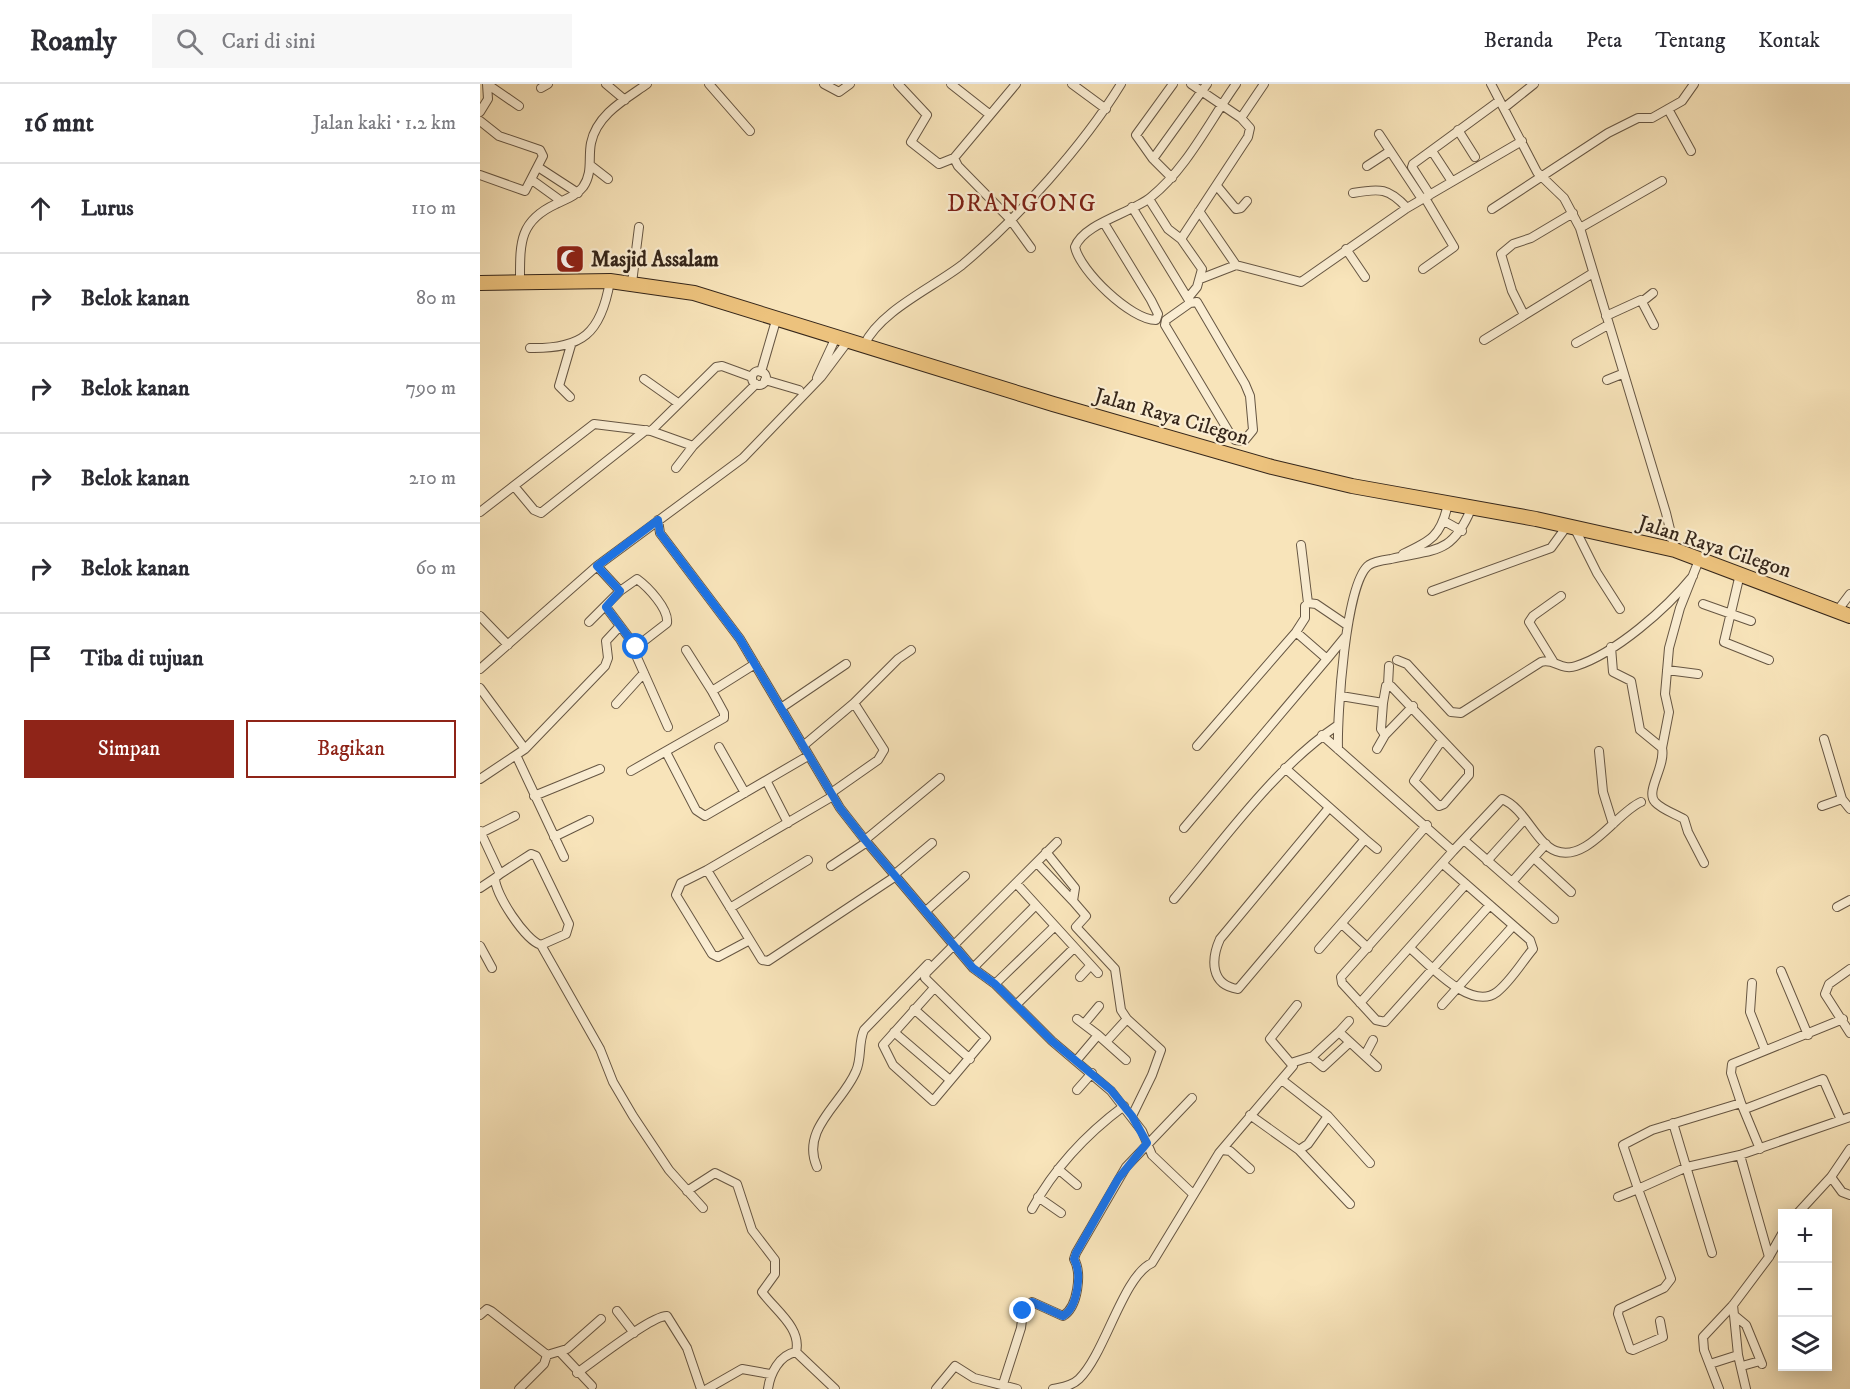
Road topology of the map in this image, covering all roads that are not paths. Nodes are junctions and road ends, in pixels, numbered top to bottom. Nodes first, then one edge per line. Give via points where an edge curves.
1 (488, 84) edge
2 (606, 84) edge
3 (647, 84) edge
4 (709, 84) edge
5 (824, 84) edge
6 (850, 84) edge
7 (898, 84) edge
8 (951, 84) edge
9 (1016, 84) edge
10 (1072, 84) edge
11 (1121, 84) edge
12 (1173, 84) edge
13 (1191, 84) edge
14 (1236, 84) edge
15 (1264, 84) edge
16 (1491, 84) edge
17 (1534, 84) edge
18 (1694, 84) edge
19 (1204, 87) edge
20 (625, 100) junction
21 (1222, 104) junction
22 (1501, 104) junction
23 (519, 106) dead end
24 (1668, 108) junction
25 (1106, 109) junction
26 (480, 112) edge
27 (989, 114) junction
28 (1241, 118) junction
29 (480, 121) edge
30 (1458, 130) junction
31 (750, 131) dead end
32 (1379, 134) dead end
33 (1522, 141) junction
34 (1390, 151) junction
35 (1432, 151) junction
36 (1691, 151) dead end
37 (1475, 157) dead end
38 (954, 158) junction
39 (1153, 159) junction
40 (590, 165) junction
41 (1367, 166) dead end
42 (538, 167) junction
43 (480, 175) edge
44 (1172, 178) junction
45 (1540, 178) junction
46 (608, 179) dead end
47 (532, 180) junction
48 (1451, 180) dead end
49 (1662, 181) dead end
50 (1217, 186) junction
51 (578, 193) junction
52 (1353, 193) dead end
53 (1425, 197) junction
54 (1149, 199) junction
55 (561, 201) junction
56 (1247, 201) dead end
57 (1132, 207) junction
58 (1407, 208) junction
59 (1492, 209) dead end
60 (1199, 212) junction
61 (1573, 213) junction
62 (1010, 219) junction
63 (1104, 223) junction
64 (639, 227) dead end
65 (1580, 228) junction
66 (1181, 239) junction
67 (1031, 248) dead end
68 (1346, 249) junction
69 (1236, 265) junction
70 (1423, 269) dead end
71 (1593, 273) junction
72 (1365, 277) dead end
73 (1200, 279) junction
74 (520, 280) junction
75 (610, 281) junction
76 (480, 283) edge
77 (632, 283) junction
78 (1653, 292) dead end
79 (1189, 301) junction
80 (1643, 301) junction
81 (1158, 314) junction
82 (1524, 315) junction
83 (777, 317) junction
84 (1607, 320) junction
85 (1164, 321) junction
86 (1654, 326) dead end
87 (842, 339) junction
88 (1484, 340) dead end
89 (1576, 343) dead end
90 (571, 345) junction
91 (864, 345) junction
92 (530, 348) dead end
93 (760, 372) junction
94 (1622, 374) junction
95 (644, 378) dead end
96 (765, 380) junction
97 (1607, 380) dead end
98 (754, 381) junction
99 (814, 385) junction
100 (799, 390) dead end
101 (570, 398) dead end
102 (678, 403) junction
103 (649, 430) junction
104 (1244, 441) junction
105 (693, 446) junction
106 (1242, 458) junction
107 (676, 468) dead end
108 (514, 486) junction
109 (1448, 504) junction
110 (1471, 509) junction
111 (480, 511) edge
112 (658, 520) junction
113 (1444, 521) junction
114 (1571, 527) junction
115 (1462, 531) junction
116 (1301, 545) dead end
117 (1674, 550) junction
118 (1396, 557) junction
119 (1699, 560) junction
120 (597, 566) junction
121 (1740, 574) junction
122 (1693, 576) junction
123 (620, 591) junction
124 (1432, 591) dead end
125 (1850, 594) edge
126 (1561, 596) dead end
127 (1308, 603) junction
128 (1703, 604) dead end
129 (606, 607) junction
130 (1620, 609) dead end
131 (1730, 613) junction
132 (1844, 613) edge
133 (480, 615) edge
134 (1751, 621) dead end
135 (589, 622) dead end
136 (1347, 625) junction
137 (620, 626) junction
138 (1296, 632) junction
139 (1345, 636) junction
140 (508, 645) junction
141 (636, 647) junction
142 (1611, 647) junction
143 (686, 650) dead end
144 (911, 650) dead end
145 (1327, 659) junction
146 (1397, 660) dead end
147 (1769, 660) dead end
148 (1553, 661) junction
149 (754, 664) junction
150 (846, 664) dead end
151 (1389, 666) dead end
152 (480, 669) edge
153 (1667, 670) junction
154 (644, 673) junction
155 (1698, 674) dead end
156 (1388, 685) junction
157 (480, 688) edge
158 (712, 691) junction
159 (1341, 696) junction
160 (854, 703) junction
161 (1383, 703) junction
162 (616, 704) dead end
163 (1413, 706) junction
164 (781, 708) junction
165 (1338, 725) junction
166 (668, 727) dead end
167 (1322, 735) junction
168 (1385, 735) junction
169 (1824, 739) dead end
170 (1442, 740) junction
171 (802, 746) junction
172 (1197, 746) dead end
173 (719, 747) dead end
174 (1662, 748) junction
175 (525, 749) junction
176 (1338, 749) junction
177 (1377, 749) dead end
178 (1599, 751) dead end
179 (666, 752) junction
180 (516, 755) junction
181 (808, 756) junction
182 (1286, 768) junction
183 (600, 769) dead end
184 (631, 771) dead end
185 (940, 778) dead end
186 (480, 779) edge
187 (767, 782) junction
188 (745, 793) junction
189 (832, 795) junction
190 (534, 796) junction
191 (1842, 799) junction
192 (1641, 802) dead end
193 (1822, 806) dead end
194 (1328, 808) junction
195 (1850, 809) edge
196 (515, 816) dead end
197 (1525, 819) junction
198 (589, 820) dead end
199 (788, 823) junction
200 (1613, 824) junction
201 (1427, 825) junction
202 (1184, 828) dead end
203 (481, 834) edge
204 (554, 837) junction
205 (1365, 839) junction
206 (1464, 840) junction
207 (866, 841) junction
208 (1058, 842) dead end
209 (932, 843) dead end
210 (1546, 844) junction
211 (1377, 849) dead end
212 (1453, 850) junction
213 (1046, 852) junction
214 (564, 857) dead end
215 (1534, 858) junction
216 (808, 860) dead end
217 (1487, 861) junction
218 (1037, 863) junction
219 (1704, 863) dead end
220 (1443, 864) junction
221 (831, 866) dead end
222 (707, 870) junction
223 (895, 875) junction
224 (498, 876) junction
225 (965, 876) dead end
226 (1512, 882) junction
227 (1016, 883) junction
228 (1466, 884) junction
229 (480, 888) edge
230 (1571, 892) dead end
231 (1174, 899) dead end
232 (1073, 900) junction
233 (1850, 900) edge
234 (1036, 905) junction
235 (1490, 905) junction
236 (1837, 907) dead end
237 (730, 908) junction
238 (926, 911) junction
239 (1554, 919) dead end
240 (1342, 924) junction
241 (1513, 926) junction
242 (1054, 927) junction
243 (1076, 927) junction
244 (1065, 937) junction
245 (748, 941) junction
246 (950, 943) junction
247 (541, 945) junction
248 (480, 946) edge
249 (1074, 948) junction
250 (1368, 948) junction
251 (1319, 949) dead end
252 (1411, 949) junction
253 (1090, 966) junction
254 (492, 968) dead end
255 (973, 968) junction
256 (1433, 968) junction
257 (1850, 969) edge
258 (1781, 971) dead end
259 (1098, 973) dead end
260 (1080, 977) dead end
261 (1752, 983) dead end
262 (995, 984) junction
263 (934, 988) junction
264 (1456, 989) junction
265 (1360, 1003) junction
266 (1016, 1005) junction
267 (1297, 1005) dead end
268 (1442, 1005) dead end
269 (1099, 1006) dead end
270 (914, 1009) junction
271 (1127, 1019) junction
272 (1843, 1019) junction
273 (1349, 1021) dead end
274 (894, 1032) junction
275 (1339, 1032) junction
276 (1850, 1033) edge
277 (1098, 1035) junction
278 (1808, 1035) junction
279 (1373, 1040) dead end
280 (1106, 1042) junction
281 (1350, 1042) junction
282 (1765, 1050) junction
283 (1365, 1055) junction
284 (1311, 1057) junction
285 (970, 1059) junction
286 (1126, 1060) dead end
287 (1076, 1061) junction
288 (1291, 1063) junction
289 (1377, 1067) dead end
290 (1092, 1073) junction
291 (950, 1080) junction
292 (1282, 1080) junction
293 (1077, 1090) dead end
294 (1192, 1098) dead end
295 (1124, 1106) junction
296 (1743, 1106) junction
297 (1250, 1115) junction
298 (1132, 1116) junction
299 (1328, 1116) junction
300 (1846, 1119) edge
301 (1672, 1123) junction
302 (1147, 1143) junction
303 (1760, 1149) junction
304 (1850, 1149) edge
305 (1222, 1150) junction
306 (1299, 1150) junction
307 (1740, 1155) junction
308 (1370, 1163) dead end
309 (818, 1167) dead end
310 (1687, 1167) junction
311 (1058, 1169) junction
312 (1250, 1169) dead end
313 (1831, 1177) junction
314 (1077, 1185) dead end
315 (1638, 1189) junction
316 (687, 1191) junction
317 (1193, 1194) junction
318 (1850, 1195) edge
319 (1038, 1197) junction
320 (1618, 1197) dead end
321 (1350, 1204) dead end
322 (704, 1208) dead end
323 (1032, 1209) dead end
324 (1802, 1209) edge
325 (1061, 1213) dead end
326 (1778, 1242) edge
327 (1712, 1253) dead end
328 (1769, 1257) junction
329 (1733, 1305) junction
330 (616, 1311) dead end
331 (480, 1315) edge
332 (1734, 1315) junction
333 (601, 1320) dead end
334 (1660, 1321) dead end
335 (633, 1333) junction
336 (560, 1352) junction
337 (796, 1352) junction
338 (547, 1355) junction
339 (1738, 1355) junction
340 (1710, 1364) junction
341 (1742, 1366) junction
342 (577, 1373) junction
343 (770, 1374) junction
344 (1003, 1384) junction
345 (592, 1386) dead end
346 (523, 1387) edge
347 (701, 1389) edge
348 (706, 1389) edge
349 (768, 1389) edge
350 (835, 1389) edge
351 (936, 1389) edge
352 (1017, 1389) edge
353 (1055, 1389) edge
354 (1719, 1389) edge
355 (1746, 1389) edge

1 - 23 street
1 - 26 street via 488,99
2 - 20 street
3 - 20 street
4 - 31 street
5 - 6 street via 839,92
7 - 38 street via 928,117 911,138 912,143 936,164
8 - 27 street
9 - 27 street
10 - 25 street
11 - 25 street
12 - 39 street via 1136,135
13 - 19 street
14 - 21 street
15 - 28 street
16 - 22 street
17 - 22 street
18 - 24 street via 1682,101
19 - 21 street
19 - 39 street
20 - 40 street via 597,127 591,143
21 - 28 street
21 - 44 street
22 - 30 street
22 - 33 street
24 - 36 street
24 - 45 street via 1652,118 1638,118 1608,133
25 - 62 street
27 - 38 street
28 - 50 street via 1250,128 1248,137
29 - 42 street via 500,136 541,151
30 - 35 street
30 - 37 street
32 - 34 street
33 - 45 street
33 - 53 street
34 - 41 street
34 - 53 street
35 - 48 street
35 - 53 street via 1412,167
38 - 62 street
39 - 44 street
40 - 46 street
40 - 51 street
42 - 47 street
42 - 51 street
43 - 47 street via 523,192
44 - 54 street
45 - 59 street
45 - 61 street via 1561,194
47 - 55 street
49 - 65 street
50 - 56 street via 1236,209
50 - 60 street
51 - 55 street
52 - 58 street via 1387,191
53 - 58 street
53 - 70 street via 1454,247
54 - 57 street
54 - 66 street via 1168,229
55 - 74 street via 534,216 527,225
57 - 63 street
57 - 79 street
58 - 68 street
60 - 66 street
60 - 69 street
61 - 65 street
61 - 82 street via 1501,254
62 - 67 street
62 - 91 street via 962,264 887,317
63 - 81 street
63 - 81 street via 1077,242 1077,254 1094,278 1123,304 1153,320
64 - 77 street
65 - 71 street
66 - 73 street via 1202,269
68 - 69 street via 1301,282
68 - 72 street
69 - 73 street
71 - 82 street
71 - 84 street
73 - 79 street
74 - 75 highway, Jalan Raya Cilegon
74 - 76 highway, Jalan Raya Cilegon
75 - 77 highway, Jalan Raya Cilegon
75 - 90 street via 592,331
77 - 83 highway, Jalan Raya Cilegon via 694,293
78 - 80 street
79 - 85 street
79 - 104 street via 1200,304 1250,396 1253,430
80 - 84 street
80 - 86 street
81 - 85 street
82 - 88 street
83 - 87 highway, Jalan Raya Cilegon
83 - 93 street
84 - 89 street
84 - 94 street
85 - 104 street via 1229,432 1236,440
87 - 91 highway, Jalan Raya Cilegon
87 - 99 street
87 - 99 street
90 - 92 street
90 - 101 street via 559,386
91 - 106 highway, Jalan Raya Cilegon
93 - 96 street
93 - 98 street via 754,373
94 - 97 street
94 - 117 street
95 - 102 street
96 - 98 street
96 - 100 street
98 - 102 street via 719,366
98 - 105 street
99 - 112 street via 743,458
102 - 103 street
103 - 105 street
103 - 108 street via 594,424
103 - 108 street via 541,513
104 - 106 street
105 - 107 street
106 - 109 highway, Jalan Raya Cilegon via 1352,486
108 - 111 street
109 - 110 highway, Jalan Raya Cilegon
109 - 113 street
110 - 114 highway, Jalan Raya Cilegon
110 - 115 street
112 - 120 street
112 - 149 street via 660,533 712,599
113 - 115 street
113 - 118 street via 1432,539
114 - 117 highway, Jalan Raya Cilegon
114 - 124 street via 1551,548
114 - 130 street
115 - 118 street via 1444,546
116 - 127 street
117 - 119 highway, Jalan Raya Cilegon
118 - 136 street via 1373,562 1366,568
119 - 121 highway, Jalan Raya Cilegon
119 - 122 street
120 - 123 street
120 - 140 street
121 - 131 street
121 - 132 highway, Jalan Raya Cilegon
122 - 142 street via 1664,608
122 - 153 street via 1669,648
123 - 129 street
123 - 141 street via 637,579 667,614 667,623
125 - 132 street
126 - 148 street via 1530,622
127 - 136 street via 1316,604
127 - 138 street
128 - 131 street
129 - 135 street
129 - 137 street
131 - 134 street
131 - 147 street via 1724,642
133 - 140 street
136 - 139 street
137 - 141 street
137 - 175 street via 606,641 605,666
138 - 145 street
138 - 172 street
139 - 145 street
139 - 159 street
140 - 152 street
141 - 154 street
142 - 148 street via 1575,667 1559,666
142 - 174 street via 1613,672 1631,681 1634,688 1640,730
143 - 158 street
144 - 160 street
145 - 202 street
146 - 148 street via 1407,664 1451,712 1459,714 1541,662
149 - 158 street
149 - 164 street
150 - 164 street
151 - 156 street
153 - 155 street
153 - 174 street via 1665,694 1669,712
154 - 162 street
154 - 166 street
156 - 161 street
156 - 163 street
157 - 175 street
158 - 179 street via 724,718
159 - 161 street
159 - 165 street
160 - 171 street
160 - 189 street via 884,750 878,760
161 - 168 street via 1381,729
163 - 168 street
163 - 170 street
164 - 171 street
165 - 167 street
165 - 176 street
167 - 176 street
167 - 182 street
168 - 177 street
169 - 191 street
170 - 170 street via 1470,772 1439,806 1414,781
171 - 181 street
173 - 188 street
174 - 219 street via 1662,765 1652,798 1684,819
175 - 180 street
176 - 201 street
178 - 200 street via 1603,792
179 - 184 street
179 - 188 street via 702,815 709,815
180 - 186 street
180 - 190 street
181 - 187 street
181 - 189 street
182 - 194 street
182 - 231 street
183 - 190 street
185 - 207 street
187 - 188 street
187 - 199 street
189 - 199 street
189 - 207 street
190 - 204 street
191 - 193 street
191 - 195 street
192 - 200 street
194 - 205 street
194 - 205 street via 1225,929 1213,962 1218,979 1238,989
196 - 203 street
197 - 206 street via 1502,800
197 - 210 street
197 - 217 street
198 - 204 street
199 - 222 street
200 - 210 street via 1596,840 1570,851 1555,851
201 - 212 street
201 - 240 street
203 - 224 street
204 - 214 street
205 - 211 street
206 - 212 street
206 - 217 street
207 - 221 street
207 - 223 street
208 - 213 street
209 - 223 street
210 - 215 street
212 - 220 street
213 - 218 street
213 - 232 street via 1074,886
215 - 226 street
215 - 230 street
216 - 237 street
217 - 226 street
218 - 227 street
218 - 232 street
220 - 228 street
220 - 250 street
222 - 237 street
222 - 245 street via 681,883 676,895 712,954 718,957
223 - 238 street
223 - 245 street via 768,962
224 - 229 street
224 - 247 street via 499,894 527,935
224 - 247 street via 531,854 536,856 569,924 566,934
225 - 238 street
226 - 239 street
227 - 234 street
227 - 246 street
228 - 235 street
228 - 252 street
232 - 243 street via 1086,916
233 - 236 street
234 - 242 street
234 - 255 street
235 - 241 street
235 - 256 street
237 - 245 street
238 - 246 street
240 - 250 street
240 - 251 street
241 - 264 street
241 - 264 street via 1530,940 1533,949 1499,990 1478,996
242 - 244 street
242 - 262 street
243 - 244 street
243 - 271 street via 1115,969 1121,1010
244 - 249 street
246 - 255 street
246 - 263 street via 924,976
246 - 309 street via 864,1030 854,1076 816,1134 812,1150
247 - 316 street via 600,1049 613,1082 669,1170
248 - 254 street
249 - 253 street
249 - 266 street
250 - 265 street via 1341,979
252 - 256 street
252 - 265 street
253 - 259 street
253 - 260 street
255 - 262 street
256 - 264 street
256 - 265 street via 1385,1022 1376,1020
257 - 272 street via 1825,989
258 - 278 street
261 - 282 street via 1750,1012
262 - 266 street
263 - 270 street
263 - 285 street via 986,1037
264 - 268 street
266 - 287 street
267 - 288 street via 1270,1039
269 - 277 street via 1081,1022
270 - 274 street
270 - 285 street
271 - 280 street
271 - 298 street via 1161,1050
272 - 276 street
272 - 278 street
273 - 275 street
274 - 291 street
274 - 291 street via 884,1045 890,1062 930,1100
275 - 281 street
275 - 284 street
277 - 280 street
277 - 287 street
278 - 282 street
279 - 283 street
280 - 286 street
281 - 283 street
281 - 284 street via 1323,1067
282 - 296 street via 1732,1064 1731,1073
283 - 289 street
284 - 288 street
285 - 291 street
287 - 290 street
288 - 292 street via 1293,1066
290 - 293 street
290 - 295 street
292 - 297 street
292 - 299 street
294 - 302 street
295 - 298 street
295 - 311 street via 1089,1133
296 - 300 street via 1823,1079
296 - 301 street
296 - 303 street
297 - 305 street
297 - 306 street
298 - 302 street
299 - 306 street
299 - 308 street
300 - 303 street
301 - 310 street
301 - 315 street via 1623,1145
302 - 317 street via 1152,1155
302 - 344 street via 1118,1179 1076,1253 1074,1259 1080,1271 1069,1311 1063,1316 1036,1303 1027,1305 1023,1311 1022,1328
303 - 307 street
304 - 313 street
305 - 312 street via 1230,1151
305 - 317 street
306 - 321 street
307 - 310 street
307 - 328 street
310 - 315 street
310 - 327 street
311 - 314 street
311 - 319 street
313 - 318 street via 1842,1192
313 - 324 street
315 - 320 street
315 - 334 street via 1671,1279 1664,1288 1619,1309 1630,1349 1664,1337
316 - 322 street
316 - 337 street via 715,1173 737,1184 749,1223 772,1253 776,1265 775,1274 762,1292 793,1330 798,1342
317 - 353 street via 1152,1263 1144,1265 1080,1379
319 - 323 street
319 - 325 street
326 - 328 street
328 - 329 street
329 - 332 street
329 - 340 street via 1703,1337
330 - 335 street
331 - 338 street via 487,1309 491,1311
332 - 339 street
332 - 341 street via 1746,1325 1761,1362
333 - 336 street
335 - 342 street
335 - 347 street via 667,1316 687,1348
336 - 338 street
336 - 342 street
337 - 343 street via 785,1357
337 - 350 street
338 - 346 street
339 - 340 street
339 - 341 street
340 - 354 street
341 - 355 street
342 - 345 street
343 - 348 street via 742,1369
343 - 349 street
344 - 351 street via 974,1378 955,1366
344 - 352 street

